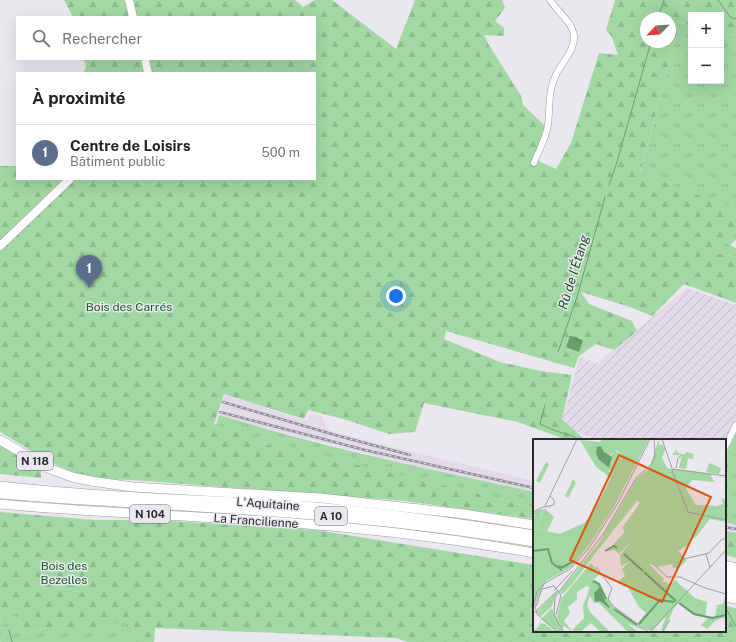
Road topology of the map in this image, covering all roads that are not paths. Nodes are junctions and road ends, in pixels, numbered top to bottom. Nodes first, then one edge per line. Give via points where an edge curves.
1 (128, 0) edge
2 (550, 0) edge
3 (133, 16) edge
4 (144, 60) edge
5 (148, 72) edge
6 (534, 162) dead end
7 (69, 180) edge
8 (0, 246) edge
9 (736, 425) edge
10 (0, 440) edge
11 (726, 445) edge
12 (0, 486) edge
13 (133, 487) junction
14 (11, 488) junction
15 (0, 494) edge
16 (0, 504) edge
17 (533, 525) edge
18 (533, 535) edge
19 (533, 542) edge
20 (533, 553) edge
21 (726, 560) edge
22 (736, 562) edge
23 (726, 565) edge
24 (736, 568) edge
25 (726, 574) edge
26 (736, 576) edge
27 (726, 581) edge
28 (736, 584) edge
29 (726, 589) edge
30 (736, 591) edge
31 (726, 597) edge
32 (736, 599) edge

1 - 3 main road
2 - 6 street via 571,27 574,39 554,78 545,136
4 - 5 main road
7 - 8 main road
9 - 11 street
10 - 13 highway, N 118 via 38,463 64,474 90,481
12 - 14 highway, L'Aquitaine / A 10
13 - 14 highway
13 - 17 highway, N 104 via 321,498 464,514
14 - 18 highway, L'Aquitaine / A 10 via 382,514
15 - 19 highway, L'Aquitaine / A 10 via 342,517 458,530
16 - 20 highway, La Francilienne / N 104 via 362,529
21 - 22 highway
23 - 24 highway
25 - 26 highway
27 - 28 highway
29 - 30 highway
31 - 32 highway

